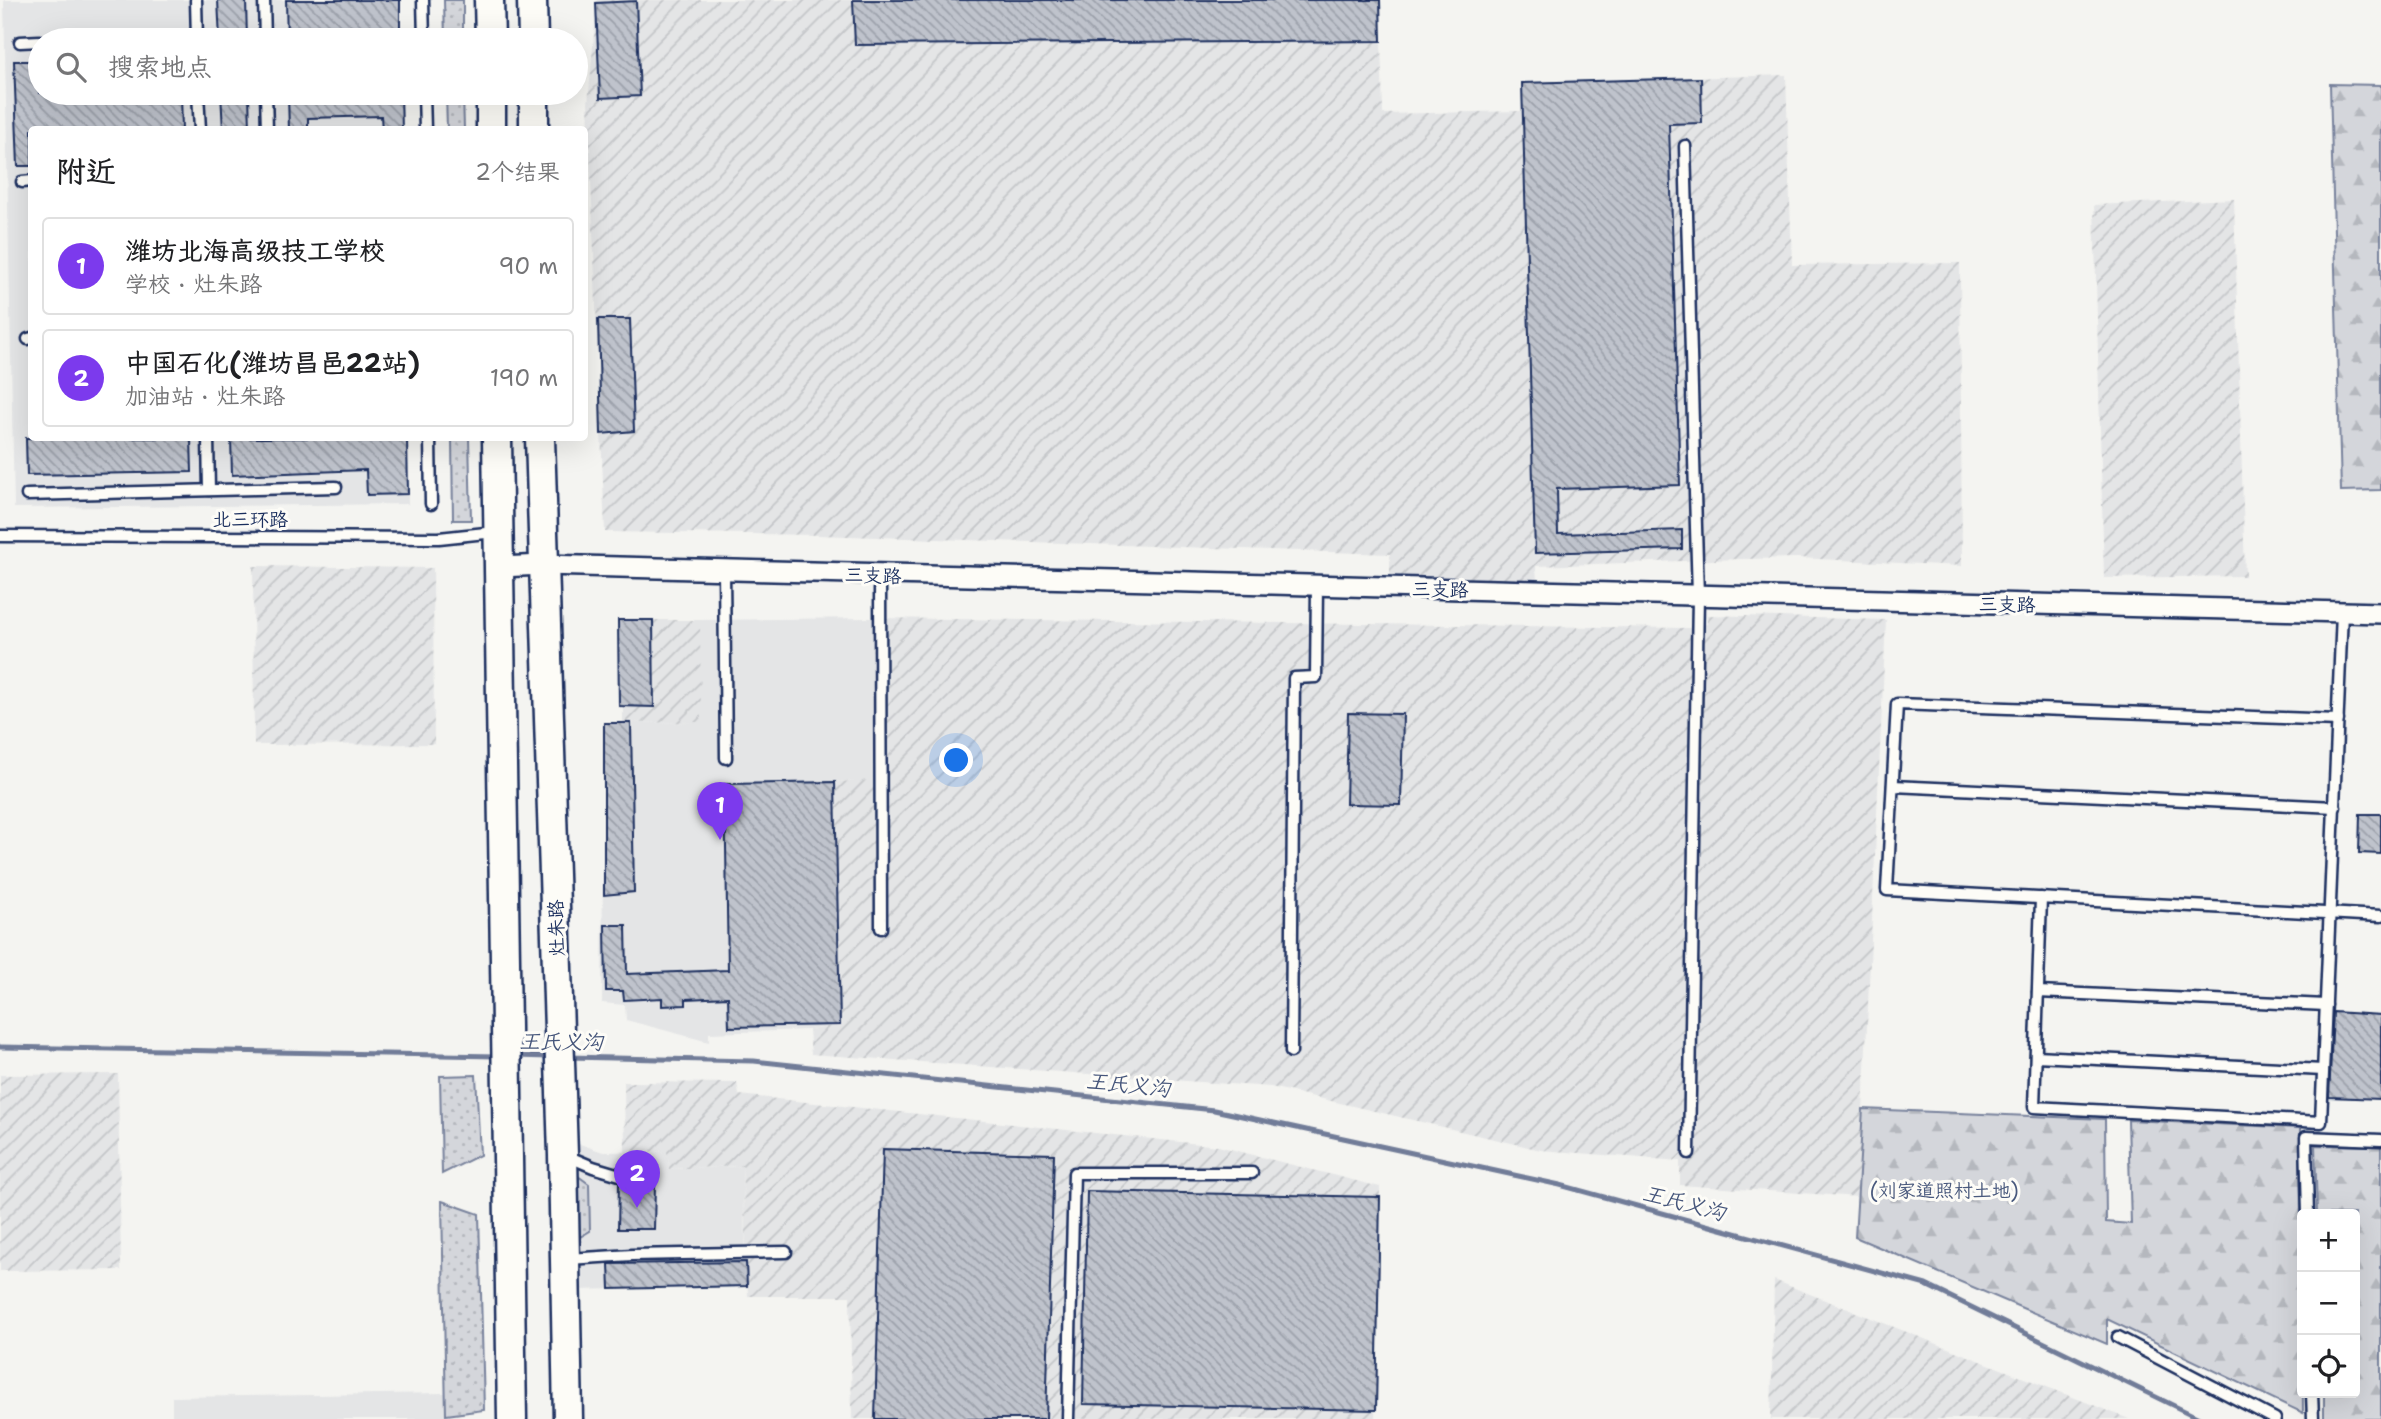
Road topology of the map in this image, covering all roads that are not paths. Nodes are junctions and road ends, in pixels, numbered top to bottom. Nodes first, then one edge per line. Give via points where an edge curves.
1 (196, 0) edge
2 (264, 0) edge
3 (423, 0) edge
4 (489, 0) edge
5 (532, 0) edge
6 (197, 28) edge
7 (265, 28) edge
8 (424, 28) edge
9 (489, 28) edge
10 (533, 28) edge
11 (20, 42) dead end
12 (28, 42) edge
13 (199, 105) edge
14 (266, 105) edge
15 (424, 105) edge
16 (491, 105) edge
17 (534, 105) edge
18 (200, 126) edge
19 (267, 126) edge
20 (425, 126) edge
21 (491, 126) edge
22 (534, 126) edge
23 (1685, 146) dead end
24 (208, 441) edge
25 (430, 441) edge
26 (497, 441) edge
27 (540, 441) edge
28 (336, 487) dead end
29 (209, 491) junction
30 (27, 495) dead end
31 (431, 503) dead end
32 (499, 531) junction
33 (0, 536) edge
34 (542, 565) junction
35 (500, 567) junction
36 (724, 571) junction
37 (880, 575) junction
38 (1317, 586) junction
39 (1698, 596) junction
40 (2342, 612) junction
41 (2381, 613) edge
42 (2338, 720) junction
43 (726, 758) dead end
44 (1893, 786) junction
45 (2334, 807) junction
46 (2041, 898) junction
47 (2330, 913) junction
48 (2381, 916) edge
49 (881, 928) dead end
50 (2038, 992) junction
51 (2326, 1005) junction
52 (1291, 1052) dead end
53 (2036, 1056) junction
54 (2323, 1070) junction
55 (2381, 1140) edge
56 (1689, 1153) dead end
57 (564, 1155) junction
58 (1252, 1173) dead end
59 (630, 1178) dead end
60 (2308, 1209) edge
61 (786, 1252) dead end
62 (564, 1260) junction
63 (2118, 1337) dead end
64 (2312, 1398) edge
65 (512, 1419) edge
66 (568, 1419) edge
67 (1068, 1419) edge
68 (2275, 1419) edge
69 (2313, 1419) edge

1 - 6 lane
2 - 7 lane
3 - 8 lane
4 - 9 main road
5 - 10 main road
11 - 12 lane
13 - 18 lane
14 - 19 lane
15 - 20 lane
16 - 21 main road
17 - 22 main road
23 - 39 lane
24 - 29 lane
25 - 31 lane
26 - 32 main road
27 - 34 main road, 灶朱路
28 - 29 lane
29 - 30 lane
32 - 33 lane, 北三环路 via 439,538
32 - 35 main road
34 - 35 street, 三支路
34 - 36 street, 三支路
34 - 57 main road, 灶朱路
35 - 65 main road
36 - 37 street, 三支路
36 - 43 lane
37 - 38 street, 三支路
37 - 49 lane
38 - 39 street, 三支路
38 - 52 lane via 1317,677 1294,678
39 - 40 street, 三支路
39 - 56 lane
40 - 41 street, 三支路
40 - 42 lane
42 - 44 lane via 1897,704
42 - 45 lane
44 - 45 lane
44 - 46 lane via 1887,890
45 - 47 lane
46 - 47 lane
46 - 50 lane
47 - 48 lane
47 - 51 lane
50 - 51 lane
50 - 53 lane
51 - 54 lane
53 - 54 lane
53 - 54 lane via 2034,1107 2321,1122
55 - 60 lane via 2306,1137
57 - 59 lane
57 - 62 main road, 灶朱路
58 - 67 lane via 1074,1173
61 - 62 lane
62 - 66 main road, 灶朱路
63 - 68 lane
64 - 69 lane

